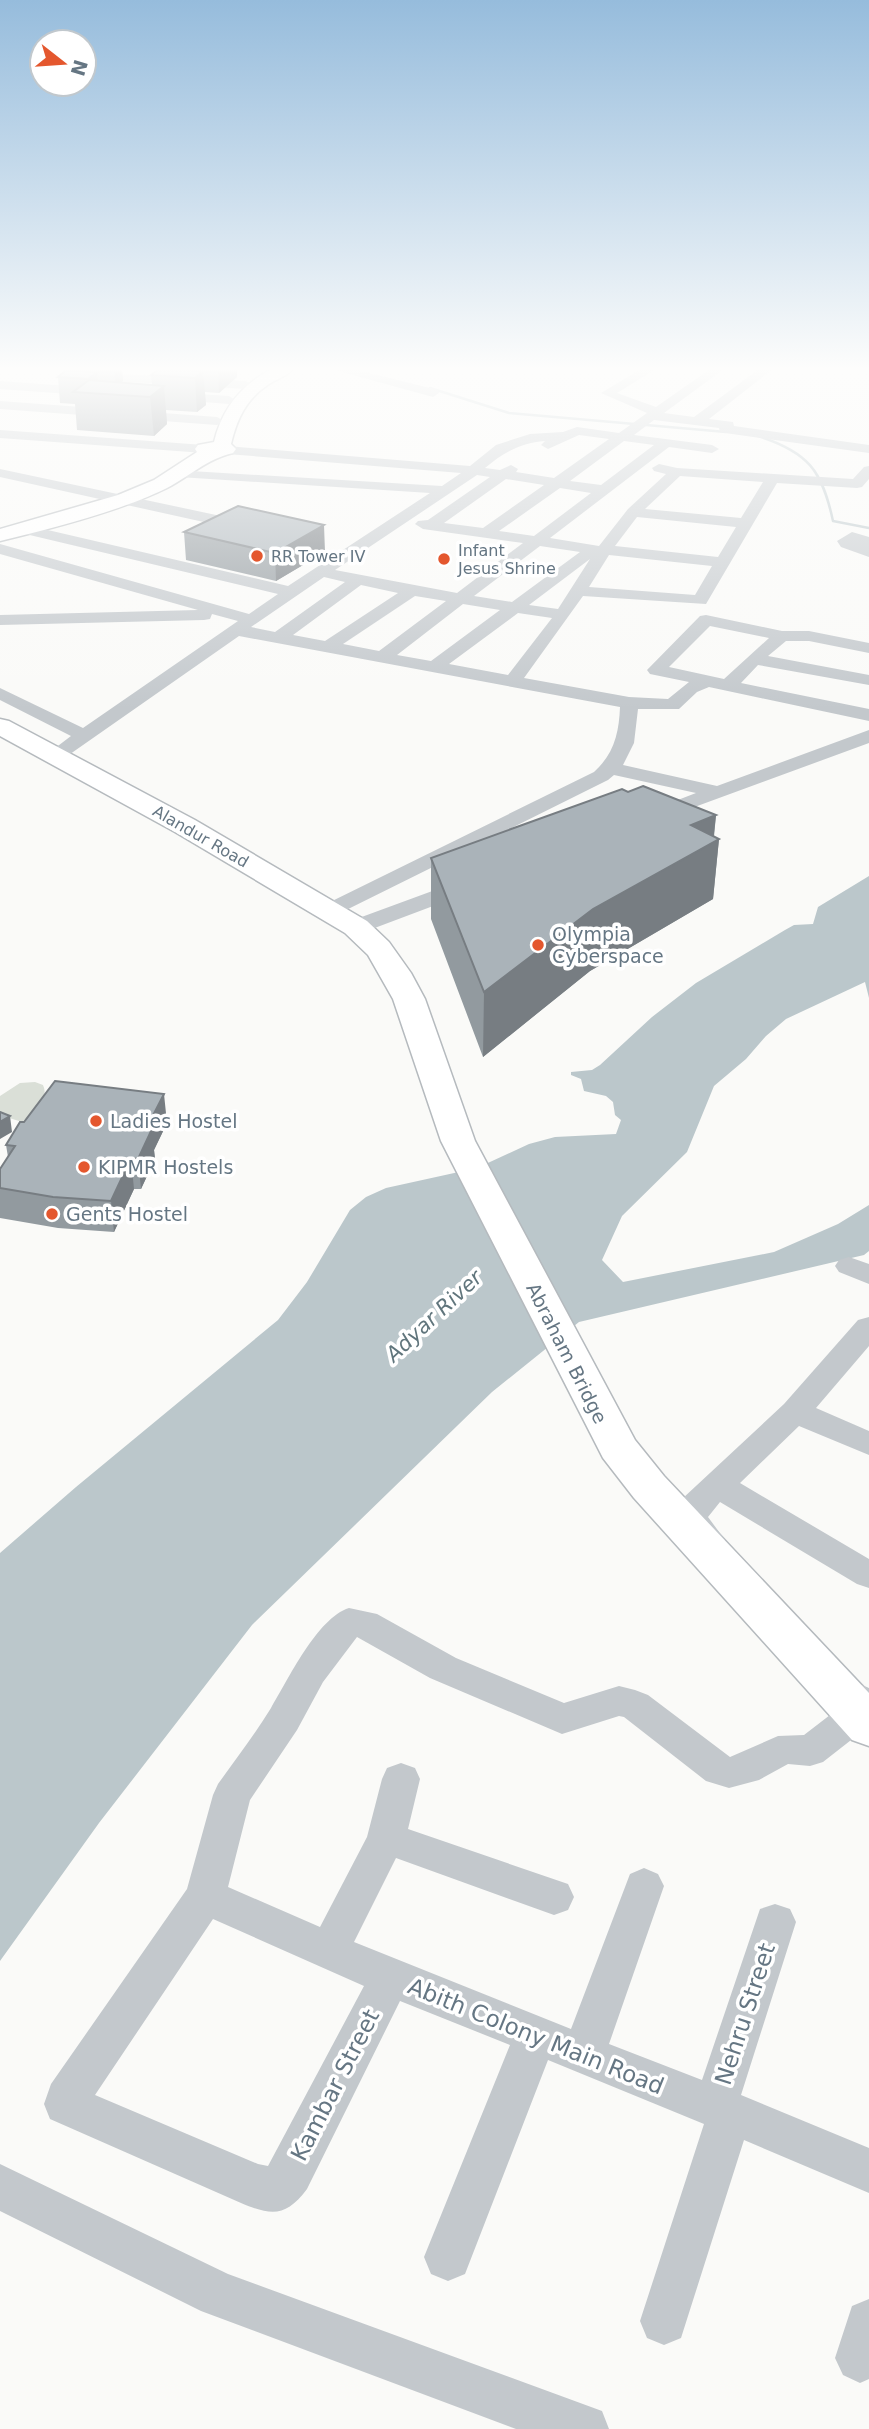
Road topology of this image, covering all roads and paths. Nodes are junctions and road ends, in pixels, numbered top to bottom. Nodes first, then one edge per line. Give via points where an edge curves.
1 (45, 482) edge
2 (160, 482) edge
3 (325, 482) edge
4 (455, 482) edge
5 (492, 482) edge
6 (553, 482) edge
7 (613, 482) edge
8 (669, 482) edge
9 (770, 482) edge
10 (823, 482) edge
11 (557, 483) junction
12 (863, 485) edge
13 (444, 490) junction
14 (603, 490) junction
15 (125, 499) junction
16 (633, 512) junction
17 (397, 520) junction
18 (746, 523) junction
19 (430, 525) junction
20 (22, 529) junction
21 (267, 531) edge
22 (485, 533) junction
23 (0, 535) edge
24 (535, 541) junction
25 (869, 542) edge
26 (331, 546) dead end
27 (0, 549) edge
28 (599, 550) junction
29 (354, 551) junction
30 (869, 552) edge
31 (723, 562) junction
32 (323, 572) junction
33 (358, 580) junction
34 (412, 591) junction
35 (578, 591) junction
36 (291, 592) junction
37 (459, 599) junction
38 (514, 608) junction
39 (563, 615) junction
40 (0, 620) edge
41 (241, 621) junction
42 (782, 636) junction
43 (279, 637) junction
44 (329, 646) junction
45 (869, 648) edge
46 (384, 656) junction
47 (754, 659) junction
48 (435, 666) junction
49 (513, 680) junction
50 (869, 680) edge
51 (707, 681) junction
52 (727, 687) junction
53 (0, 692) edge
54 (629, 703) junction
55 (869, 715) edge
56 (0, 726) edge
57 (85, 736) junction
58 (869, 736) edge
59 (56, 755) junction
60 (610, 768) junction
61 (718, 792) junction
62 (535, 808) junction
63 (559, 816) edge
64 (632, 824) edge
65 (490, 877) edge
66 (330, 912) junction
67 (356, 927) junction
68 (391, 962) joint
69 (862, 1343) edge
70 (795, 1412) junction
71 (868, 1442) edge
72 (717, 1485) junction
73 (869, 1575) edge
74 (854, 1709) edge
75 (401, 1779) dead end
76 (386, 1838) junction
77 (644, 1886) dead end
78 (205, 1896) junction
79 (554, 1897) dead end
80 (775, 1922) dead end
81 (330, 1949) junction
82 (390, 1978) junction
83 (535, 2037) junction
84 (583, 2056) junction
85 (723, 2109) junction
86 (869, 2171) edge
87 (0, 2187) edge
88 (448, 2257) dead end
89 (664, 2321) dead end
90 (584, 2429) edge

1 - 15 street
2 - 15 main road
3 - 13 street
4 - 13 street
5 - 19 street
6 - 11 street
7 - 14 street
8 - 16 street
9 - 18 street
10 - 12 street
11 - 14 street
11 - 22 street
13 - 17 street
14 - 24 street
15 - 20 main road
15 - 21 street
16 - 18 street
16 - 28 street
17 - 19 street
17 - 29 street
18 - 31 street
19 - 22 street
20 - 23 main road
20 - 36 street
22 - 24 street
24 - 28 street
24 - 37 street
25 - 30 street via 845,535 846,544
26 - 29 street
27 - 41 street
28 - 31 street
28 - 35 street
28 - 38 street
29 - 32 street
31 - 35 street via 700,600
32 - 33 street
32 - 36 street
33 - 34 street
33 - 43 street
34 - 37 street
34 - 44 street
35 - 39 street
36 - 41 street
37 - 38 street
37 - 46 street
38 - 39 street
38 - 48 street
39 - 49 street
40 - 41 street
41 - 43 street
41 - 57 street
42 - 45 street via 809,636
42 - 47 street
42 - 51 street via 706,620 656,670
43 - 44 street
44 - 46 street
46 - 48 street
47 - 50 street
47 - 52 street
48 - 49 street
49 - 54 street
51 - 52 street
51 - 54 street via 672,705
52 - 55 street
53 - 57 street
54 - 60 street via 627,738
56 - 59 main road, Alandur Road
57 - 59 street
58 - 61 street
59 - 66 main road, Alandur Road
60 - 61 street
60 - 62 street
61 - 64 street
62 - 63 street
62 - 66 street
65 - 67 street
66 - 67 main road, Alandur Road
67 - 68 main road, Alandur Road
68 - 74 main road, Abraham Bridge via 412,1002 444,1113 607,1430 649,1487
69 - 70 street
70 - 71 street
70 - 72 street
72 - 73 street
72 - 74 street via 694,1507 690,1518 847,1680 862,1699 861,1710
74 - 78 street via 810,1751 787,1749 728,1774 635,1705 619,1701 562,1719 443,1668 364,1624 349,1622 310,1672 232,1795
75 - 76 street
76 - 79 street
76 - 81 street
77 - 84 street
78 - 81 street, Abith Colony Main Road
78 - 82 street, Kambar Street via 66,2104 257,2187 278,2190 291,2173
80 - 85 street, Nehru Street
81 - 82 street, Abith Colony Main Road
82 - 83 street, Abith Colony Main Road
83 - 84 street, Abith Colony Main Road
83 - 88 street
84 - 85 street, Abith Colony Main Road
85 - 86 street, Abith Colony Main Road
85 - 89 street, Nehru Street
87 - 90 street via 218,2294

